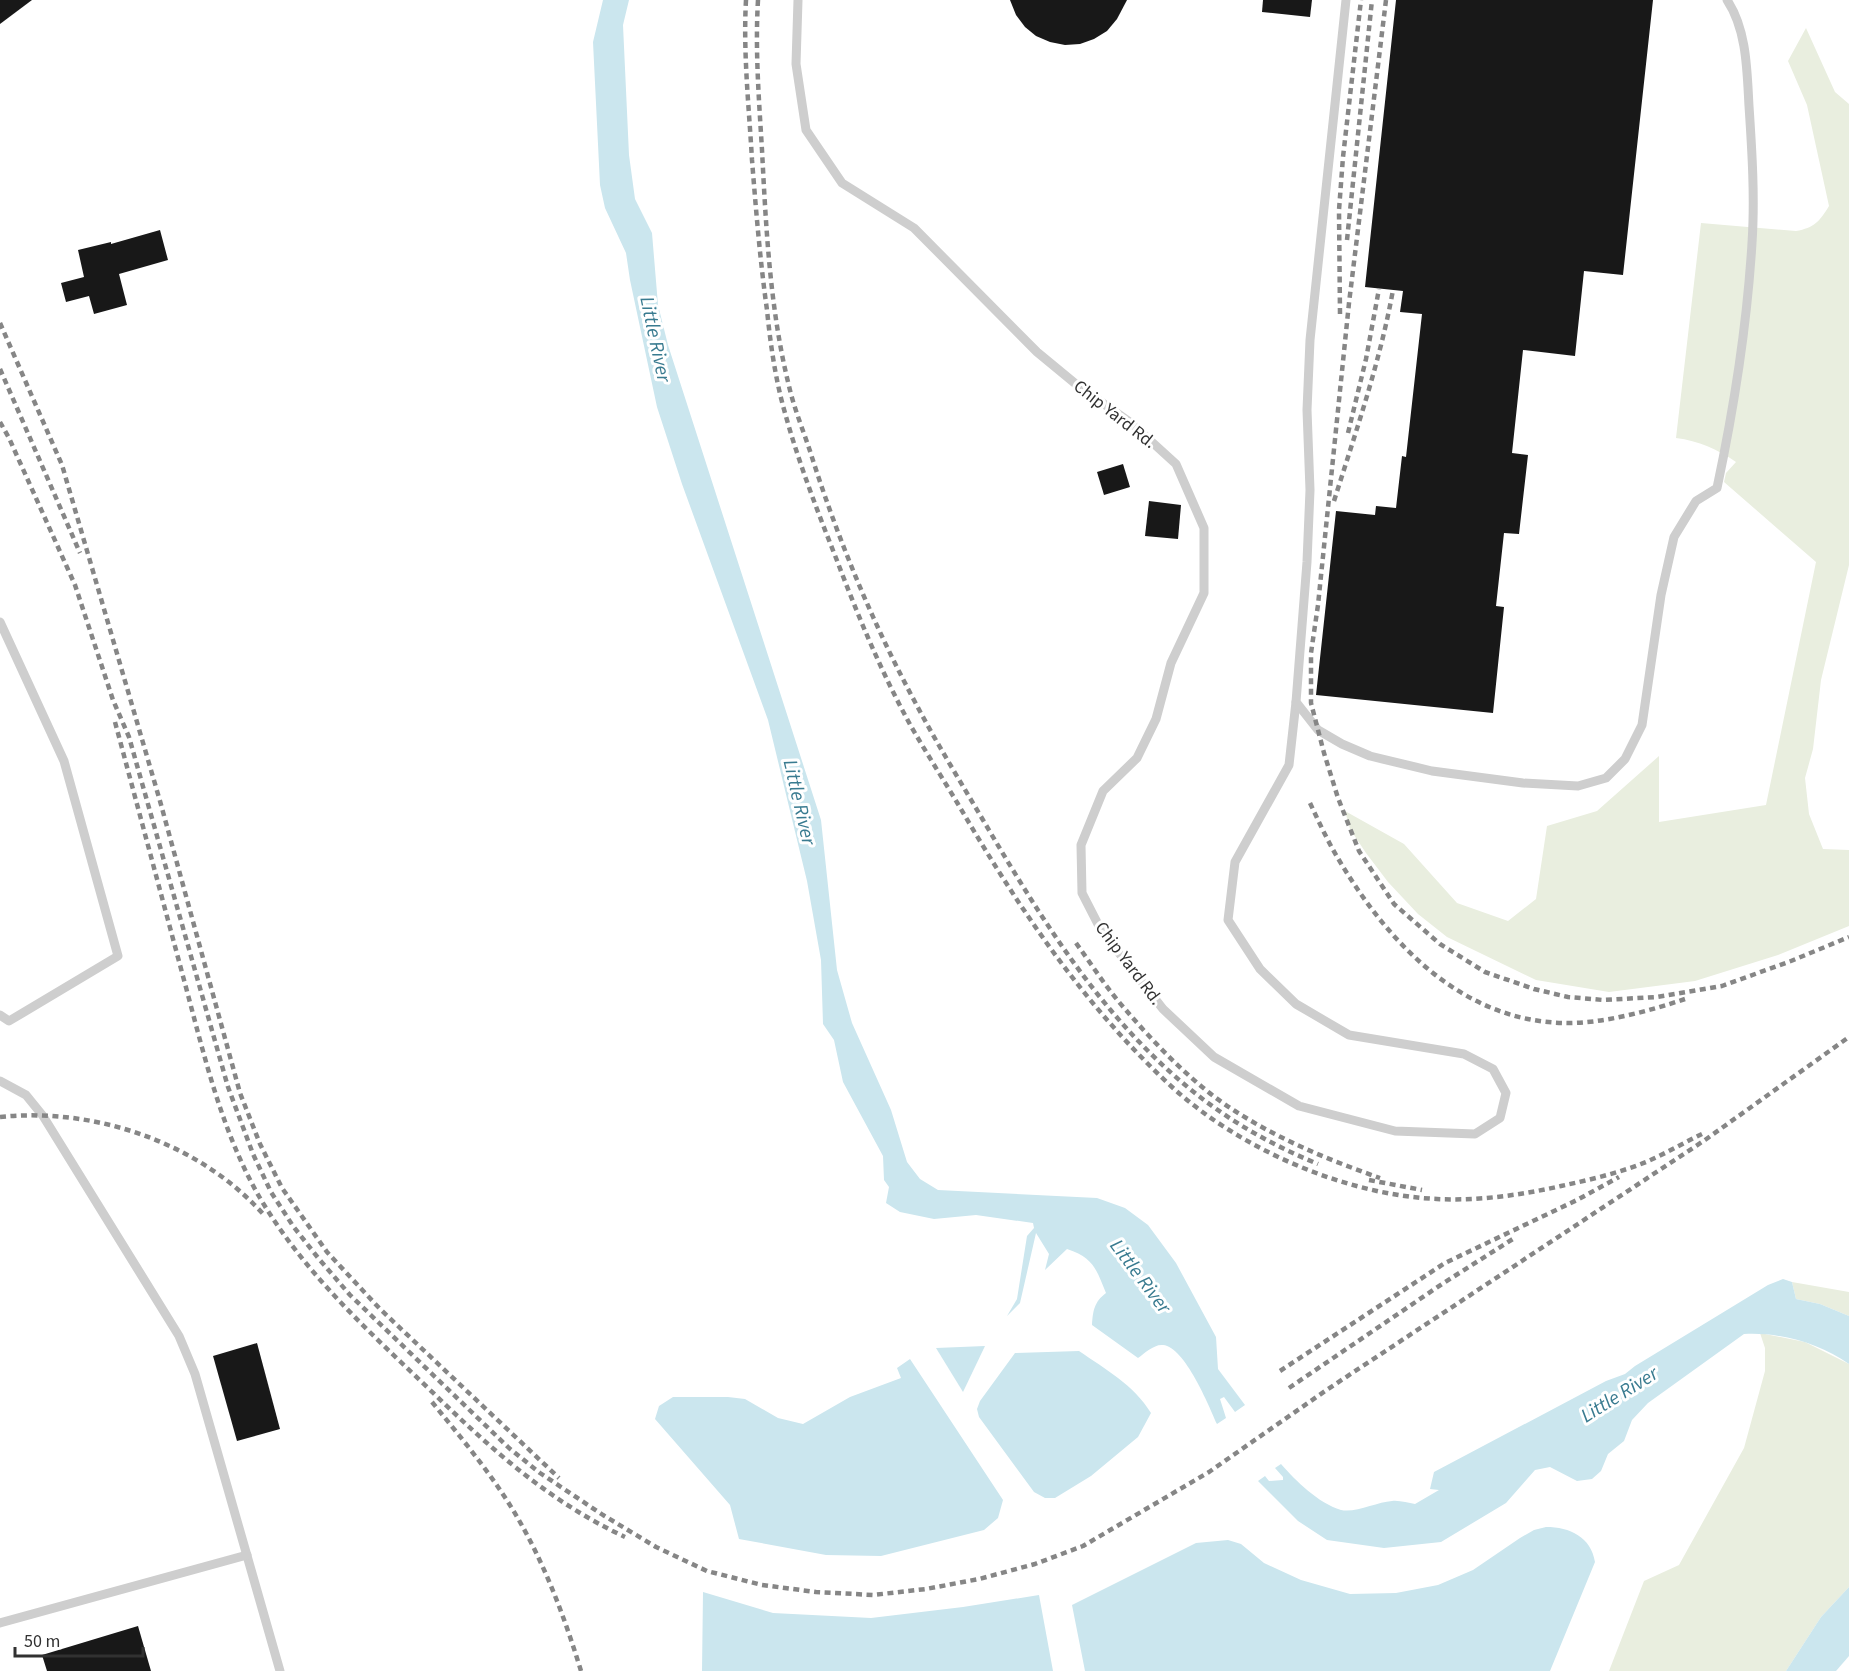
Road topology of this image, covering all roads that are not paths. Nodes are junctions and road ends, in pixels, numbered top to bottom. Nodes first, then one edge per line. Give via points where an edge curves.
1 (798, 0) edge
2 (1346, 0) edge
3 (1727, 0) edge
4 (0, 622) edge
5 (1296, 702) junction
6 (0, 1015) edge
7 (0, 1081) edge
8 (247, 1555) junction
9 (0, 1623) edge
10 (280, 1671) edge

1 - 5 lane, Chip Yard Rd. via 796,64 806,130 842,183 914,228 1037,352 1131,423 1176,464 1204,528 1204,593 1171,663 1156,719 1137,758 1103,792 1081,845 1082,893 1101,930 1163,1009 1214,1057 1299,1106 1395,1131 1475,1134 1500,1118 1506,1093 1493,1070 1464,1054 1349,1035 1296,1004 1260,969 1228,920 1235,862 1289,765
2 - 5 lane, Chip Yard Rd. via 1310,340 1310,490
3 - 5 lane via 1741,27 1748,80 1752,192 1752,242 1732,421 1717,488 1696,501 1674,537 1661,595 1642,725 1625,759 1606,778 1578,786 1432,771 1371,756 1342,744 1318,730
4 - 6 lane via 64,761 118,956 9,1021
7 - 8 lane via 26,1095 43,1116 179,1336 195,1374
8 - 9 lane
8 - 10 lane

